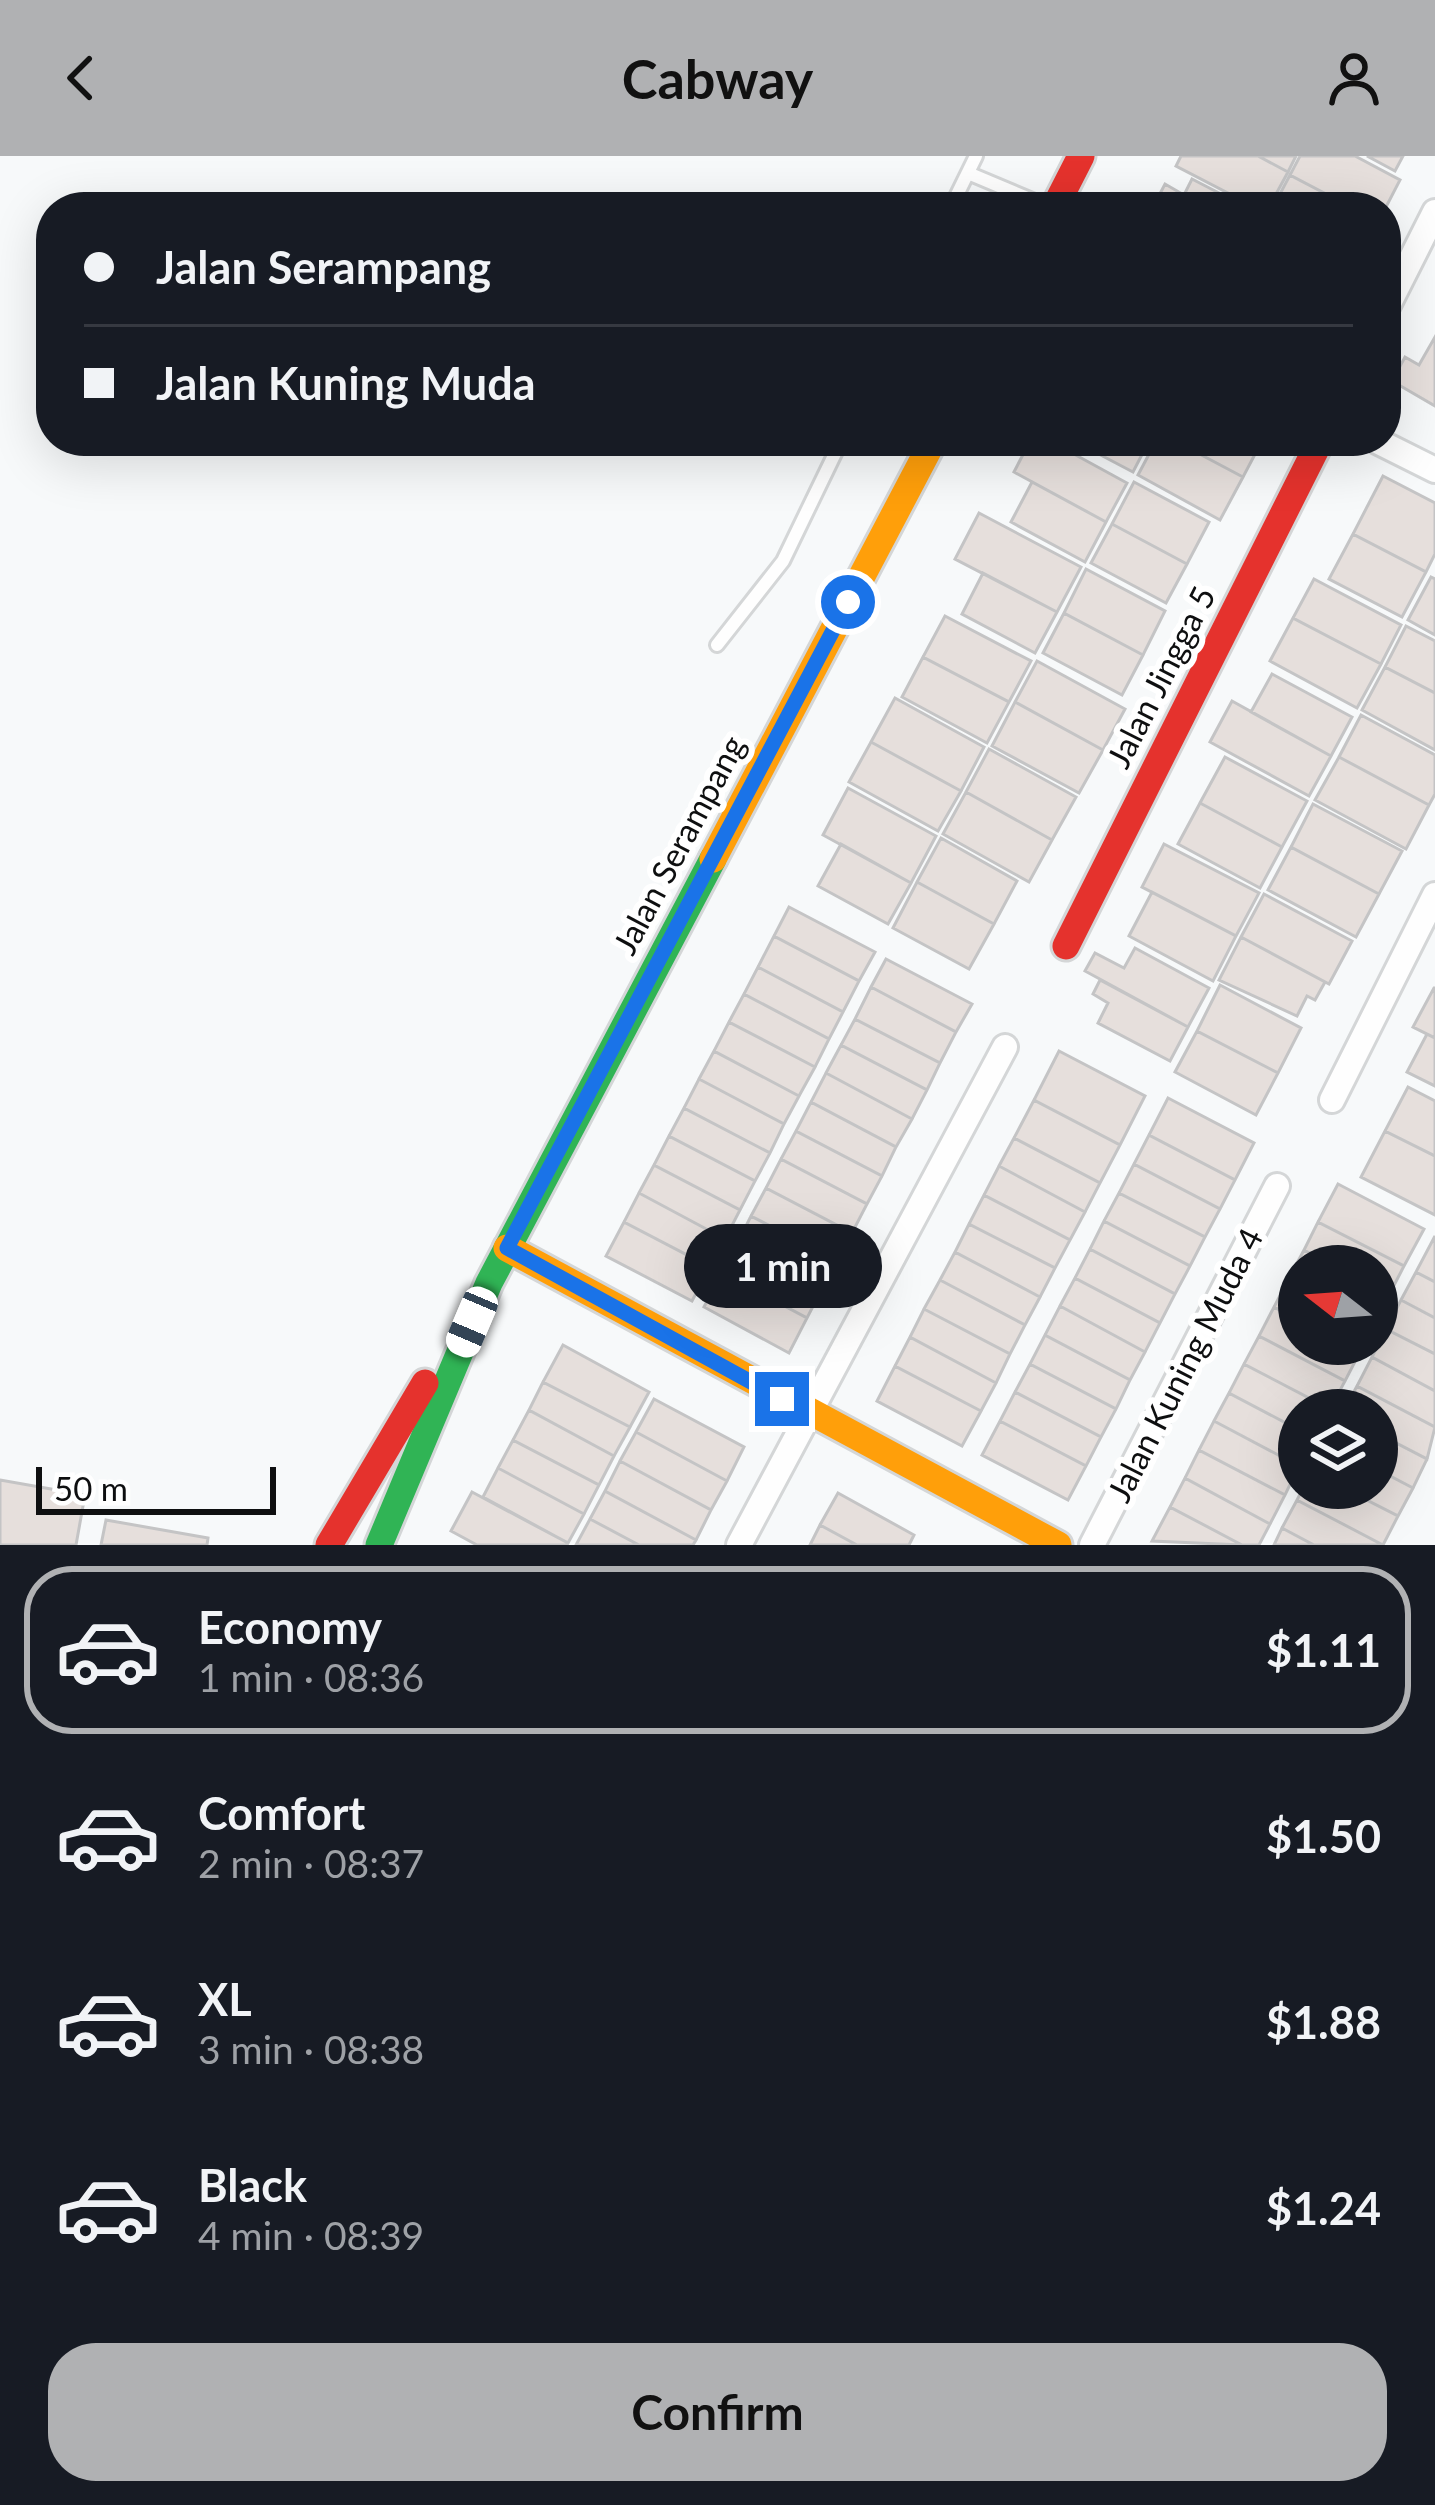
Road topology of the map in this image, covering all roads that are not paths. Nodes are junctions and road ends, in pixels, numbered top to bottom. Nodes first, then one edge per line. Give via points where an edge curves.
1 (976, 156) edge
2 (1081, 156) edge
3 (968, 172) junction
4 (958, 192) edge
5 (1016, 192) edge
6 (1061, 192) edge
7 (1435, 212) edge
8 (1401, 280) edge
9 (1401, 453) edge
10 (834, 456) edge
11 (925, 456) edge
12 (1312, 456) edge
13 (1435, 470) edge
14 (716, 645) dead end
15 (1435, 895) edge
16 (1066, 946) dead end
17 (1005, 1047) dead end
18 (1332, 1100) dead end
19 (1277, 1186) dead end
20 (507, 1248) junction
21 (489, 1283) junction
22 (809, 1416) junction
23 (329, 1545) edge
24 (379, 1545) edge
25 (739, 1545) edge
26 (1058, 1545) edge
27 (1092, 1545) edge

1 - 3 lane
2 - 6 main road
3 - 4 lane
3 - 5 lane
7 - 8 street
9 - 13 street
10 - 14 lane via 783,561
11 - 20 main road, Jalan Serampang
12 - 16 main road, Jalan Jingga 5
15 - 18 street
17 - 22 street
19 - 27 street, Jalan Kuning Muda 4
20 - 21 main road, Jalan Serampang
20 - 22 main road
21 - 23 main road, Jalan Serampang
21 - 24 main road, Jalan Serampang
22 - 25 street
22 - 26 main road

